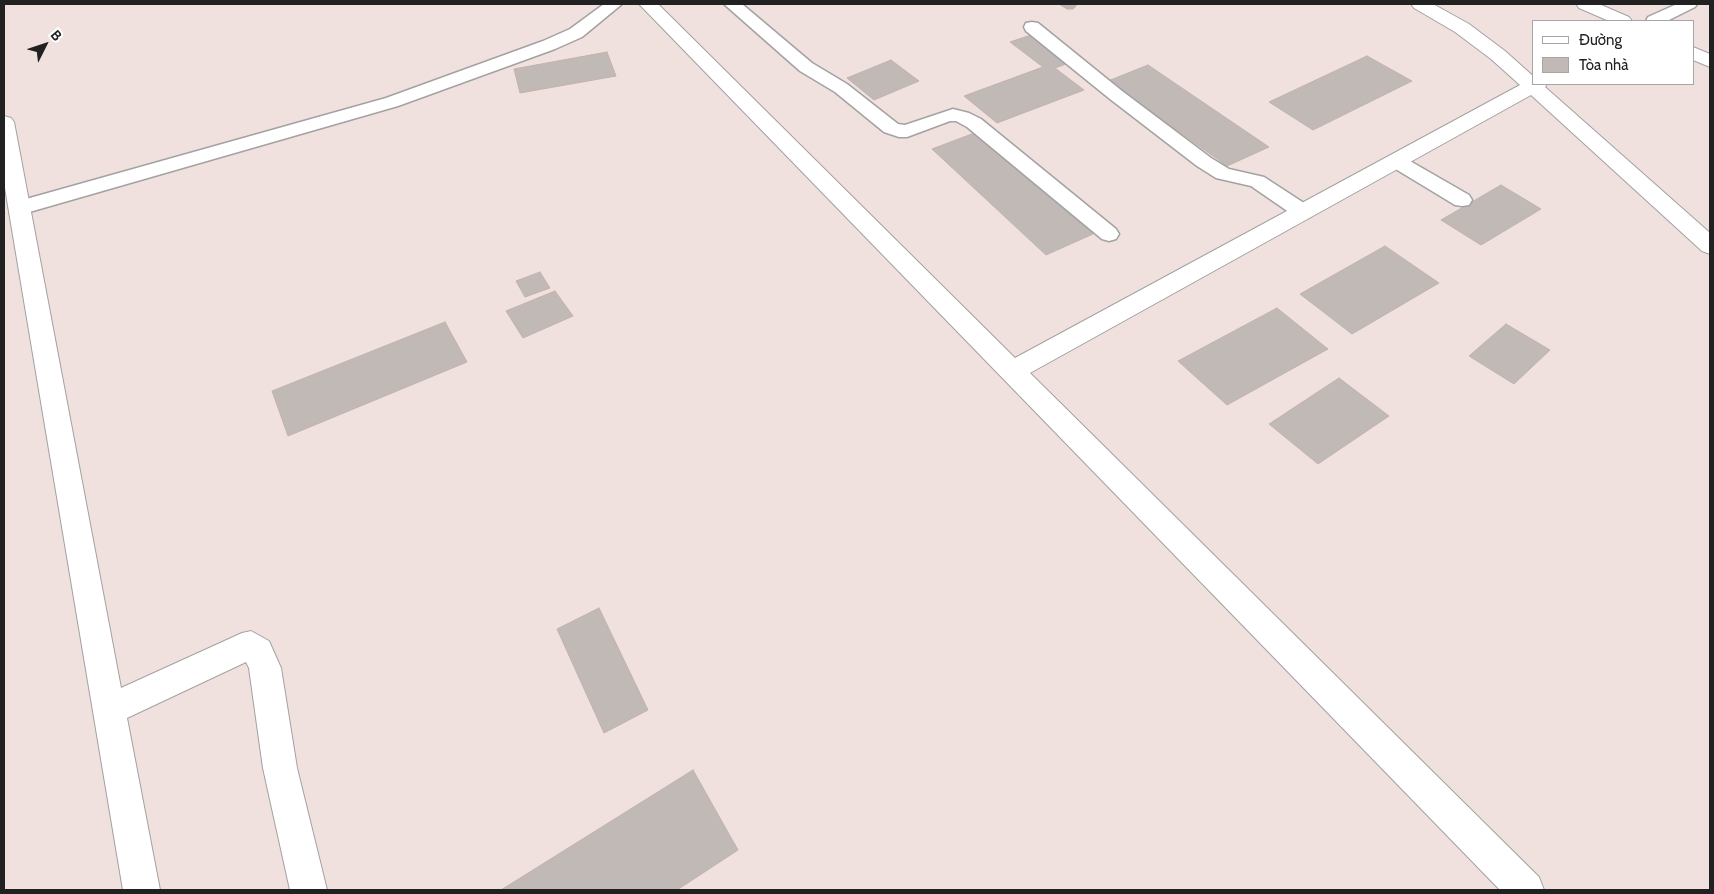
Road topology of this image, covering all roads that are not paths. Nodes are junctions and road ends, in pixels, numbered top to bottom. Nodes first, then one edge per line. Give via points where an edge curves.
1 (614, 4) edge
2 (648, 4) edge
3 (732, 4) edge
4 (1420, 4) edge
5 (1586, 4) edge
6 (1689, 4) edge
7 (1621, 20) edge
8 (1656, 20) edge
9 (1032, 27) dead end
10 (1694, 53) edge
11 (1710, 61) edge
12 (1532, 83) edge
13 (1534, 85) edge
14 (4, 122) edge
15 (1396, 161) junction
16 (1462, 200) dead end
17 (19, 208) junction
18 (1303, 212) junction
19 (1109, 234) dead end
20 (1710, 246) edge
21 (1012, 371) junction
22 (109, 710) junction
23 (141, 890) edge
24 (309, 890) edge
25 (1526, 890) edge

1 - 17 lane via 576,33 556,42 392,102
2 - 21 street
3 - 19 lane via 806,67 841,88 891,128 907,131 952,115 974,124
4 - 12 street via 1462,28
5 - 7 street
6 - 8 lane
9 - 18 lane via 1204,162 1223,174 1257,181
10 - 11 street
13 - 15 street
13 - 20 street
14 - 17 street
15 - 16 lane
15 - 18 street
17 - 22 street
18 - 21 street
21 - 25 street
22 - 23 street
22 - 24 street via 242,648 251,646 258,652 264,668 280,768

